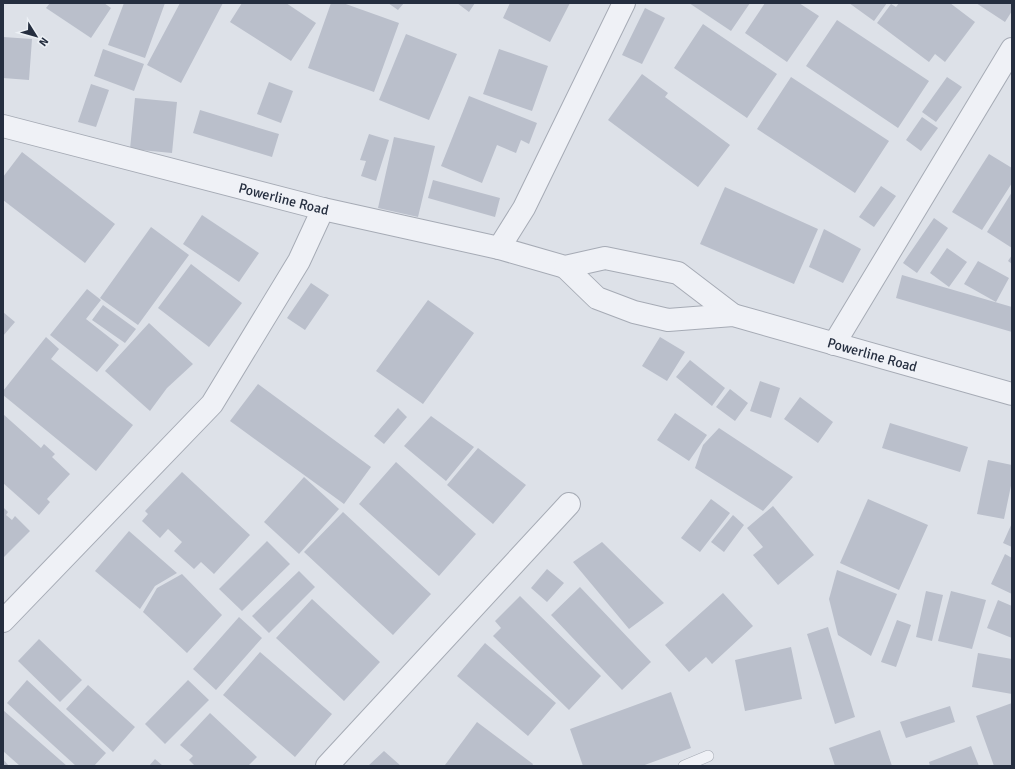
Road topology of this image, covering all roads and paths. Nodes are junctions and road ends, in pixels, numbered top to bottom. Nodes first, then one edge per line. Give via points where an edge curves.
1 (624, 3) edge
2 (1012, 49) edge
3 (3, 126) edge
4 (322, 209) junction
5 (499, 248) junction
6 (565, 267) junction
7 (733, 315) junction
8 (834, 344) junction
9 (1012, 394) edge
10 (569, 504) dead end
11 (3, 621) edge
12 (708, 756) dead end
13 (327, 766) edge
14 (684, 766) edge

1 - 5 street via 524,208
2 - 8 street
3 - 4 street, Powerline Road
4 - 5 street, Powerline Road
4 - 11 street via 299,261 212,404
5 - 6 street, Powerline Road
6 - 7 street, Powerline Road via 597,298 634,312 668,320
6 - 7 street, Powerline Road via 605,258 678,273
7 - 8 street, Powerline Road
8 - 9 street, Powerline Road
10 - 13 street
12 - 14 lane

